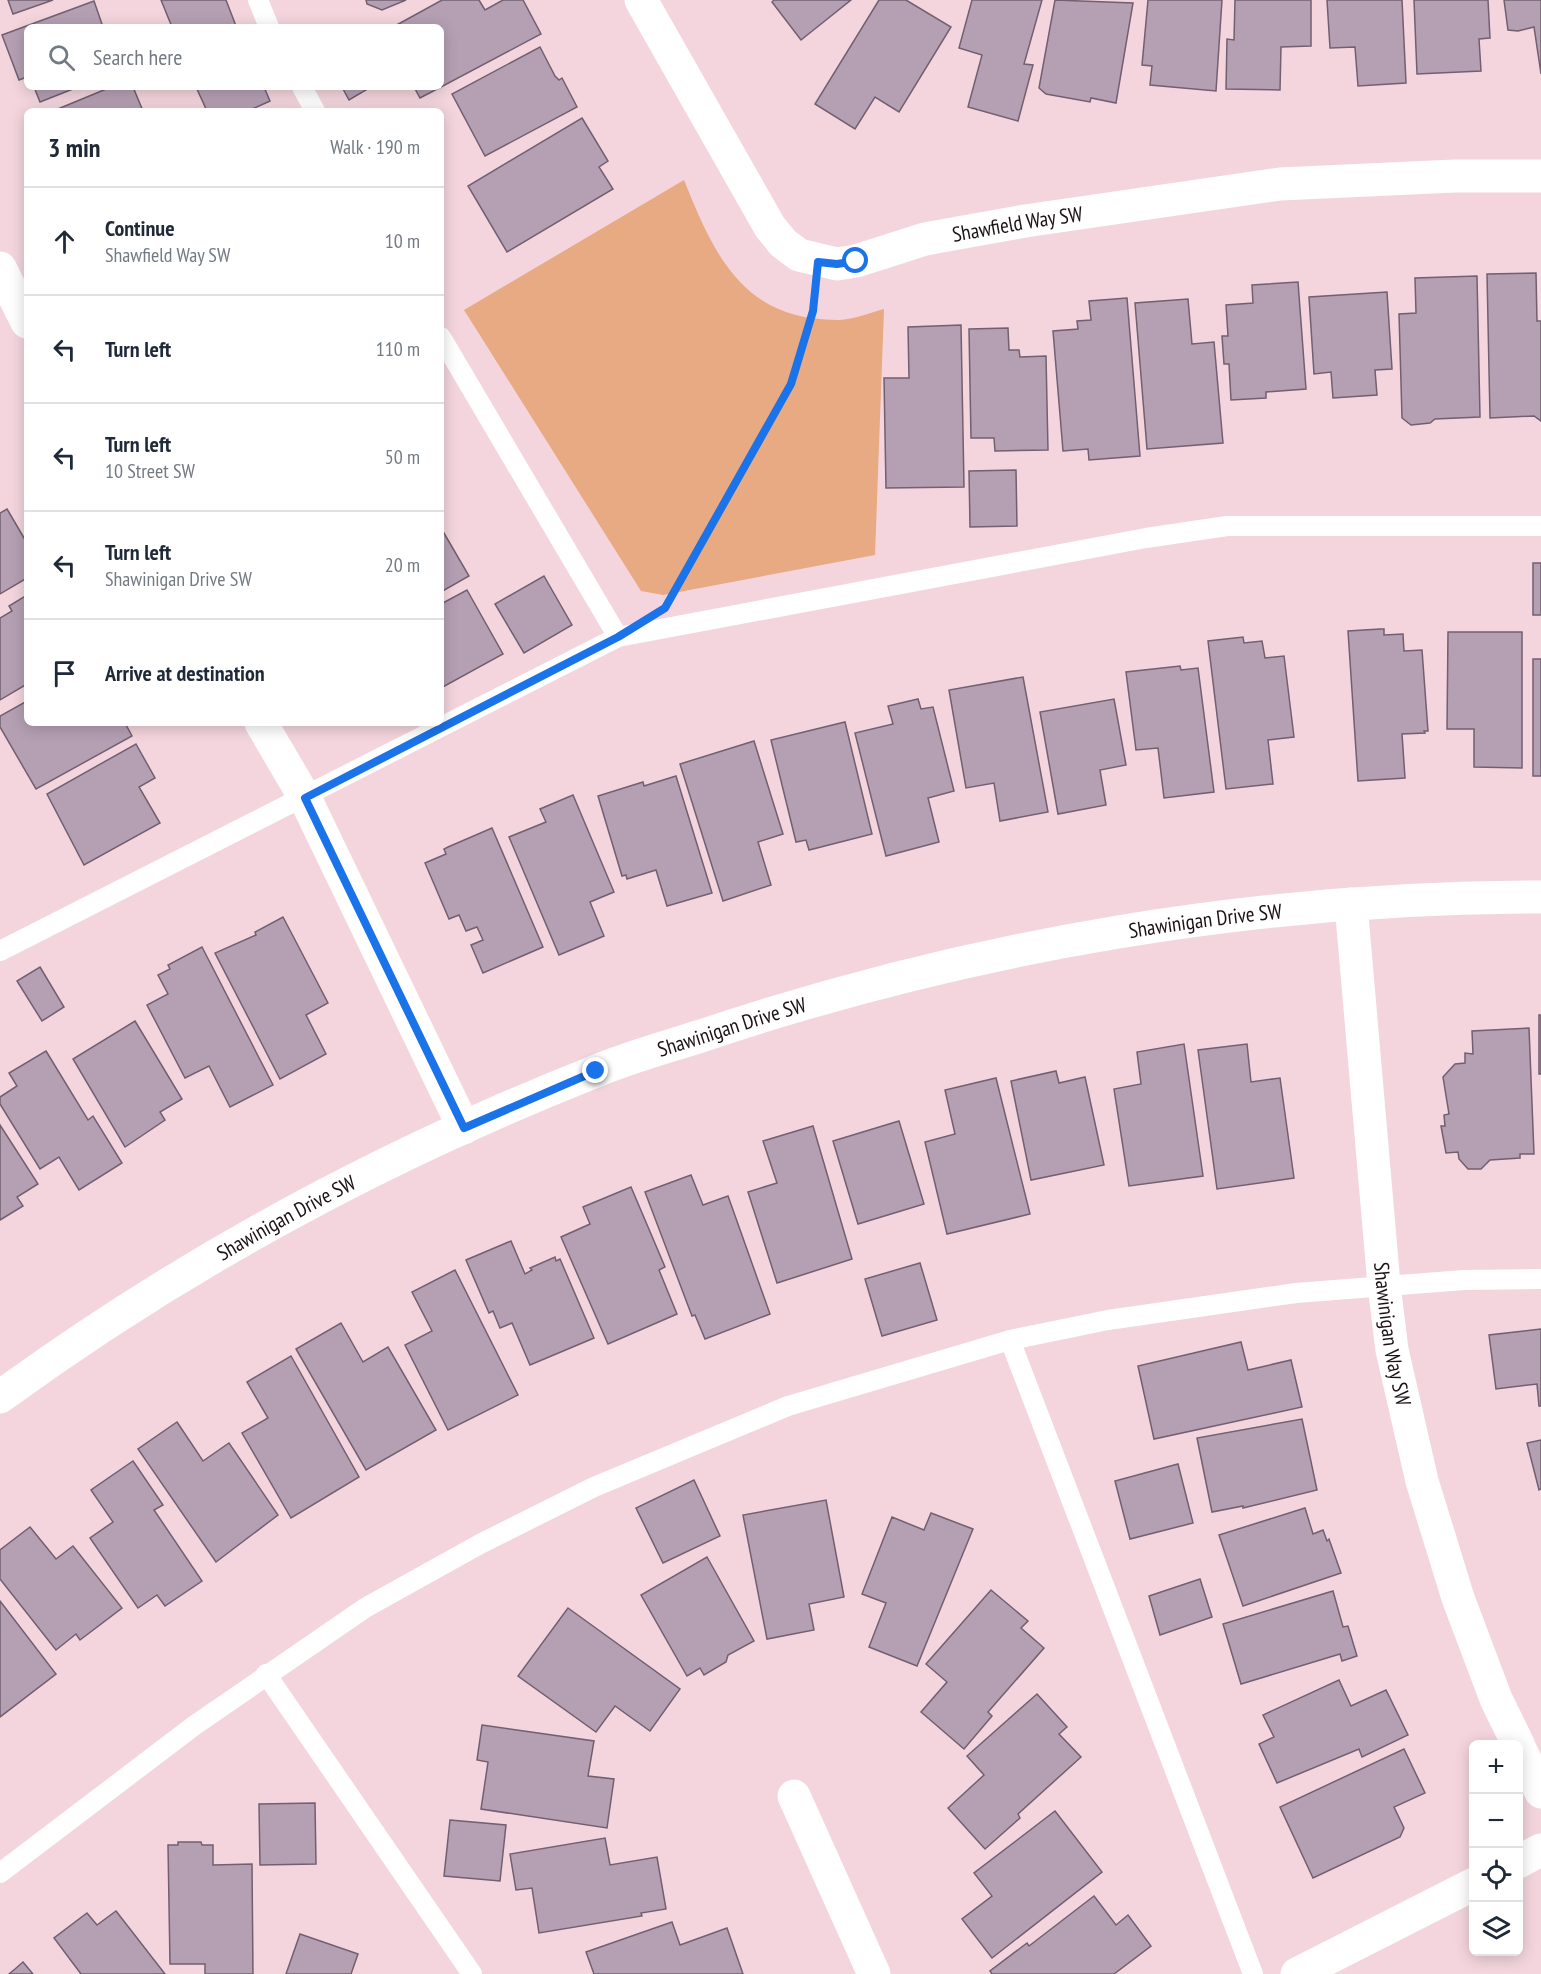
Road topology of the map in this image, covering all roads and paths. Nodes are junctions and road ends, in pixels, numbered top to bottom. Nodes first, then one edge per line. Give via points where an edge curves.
1 (258, 0) edge
2 (641, 0) edge
3 (268, 24) edge
4 (304, 90) edge
5 (313, 108) edge
6 (1541, 176) edge
7 (818, 262) junction
8 (0, 268) edge
9 (24, 316) edge
10 (444, 342) edge
11 (1541, 526) edge
12 (671, 598) dead end
13 (618, 637) junction
14 (263, 726) edge
15 (305, 798) junction
16 (1541, 897) edge
17 (1351, 904) junction
18 (0, 951) edge
19 (464, 1128) junction
20 (1541, 1279) edge
21 (1384, 1286) junction
22 (1010, 1340) junction
23 (0, 1397) edge
24 (266, 1674) junction
25 (1516, 1740) edge
26 (1523, 1755) edge
27 (1541, 1791) edge
28 (794, 1796) dead end
29 (1541, 1850) edge
30 (1523, 1859) edge
31 (0, 1873) edge
32 (1469, 1886) edge
33 (472, 1974) edge
34 (874, 1974) edge
35 (1253, 1974) edge
36 (1297, 1974) edge

1 - 3 lane
2 - 7 street, Shawfield Way SW via 771,227 799,255
4 - 5 lane
6 - 7 street, Shawfield Way SW via 1280,184 1025,221 925,239 856,261
7 - 12 path via 813,311 791,384
8 - 9 street
10 - 13 lane
11 - 13 lane via 1227,526
13 - 15 lane
14 - 15 street
15 - 18 lane
15 - 19 street
16 - 17 street, Shawinigan Drive SW
17 - 19 street, Shawinigan Drive SW via 1172,923 983,956 754,1018 596,1071
17 - 21 street, Shawinigan Way SW
19 - 23 street, Shawinigan Drive SW via 233,1245 108,1320
20 - 21 lane
21 - 22 lane via 1296,1293 1108,1320
21 - 25 street, Shawinigan Way SW via 1392,1350 1422,1481 1458,1598
22 - 24 lane via 788,1406 594,1487 365,1608
22 - 35 lane
24 - 31 lane
24 - 33 lane
26 - 27 street, Shawinigan Way SW
28 - 34 street
29 - 30 street
32 - 36 street

